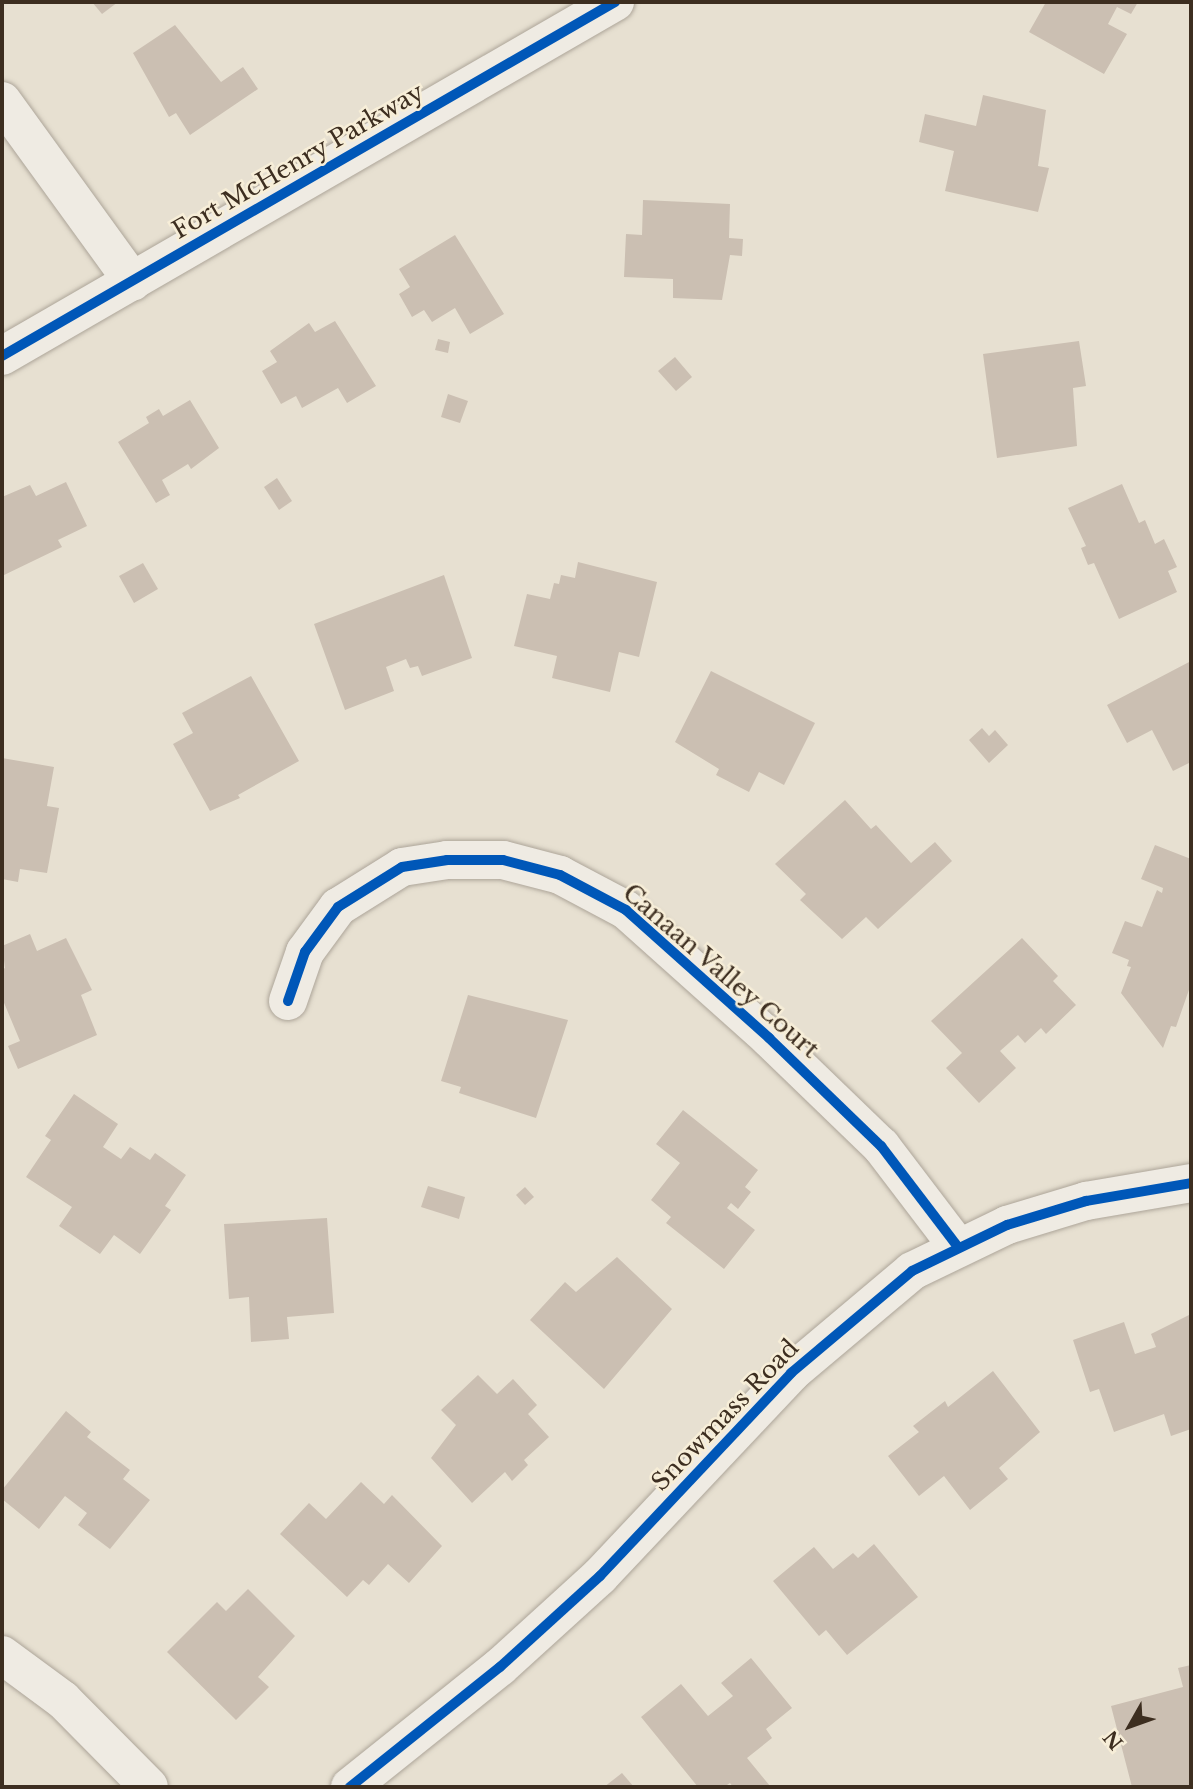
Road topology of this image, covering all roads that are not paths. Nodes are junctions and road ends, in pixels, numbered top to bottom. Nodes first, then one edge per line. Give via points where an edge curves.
1 (615, 2) edge
2 (2, 101) edge
3 (133, 282) junction
4 (2, 356) edge
5 (288, 1001) dead end
6 (1191, 1183) edge
7 (958, 1247) junction
8 (2, 1654) edge
9 (149, 1787) edge
10 (350, 1787) edge

1 - 3 street, Fort McHenry Parkway
2 - 3 street
3 - 4 street, Fort McHenry Parkway
5 - 7 street, Canaan Valley Court via 305,952 338,907 401,867 447,860 503,860 561,875 626,910 769,1038 881,1146
6 - 7 street, Snowmass Road via 1086,1201 1007,1225
7 - 10 street, Snowmass Road via 881,1294 791,1373 600,1576 500,1667
8 - 9 street via 63,1700

